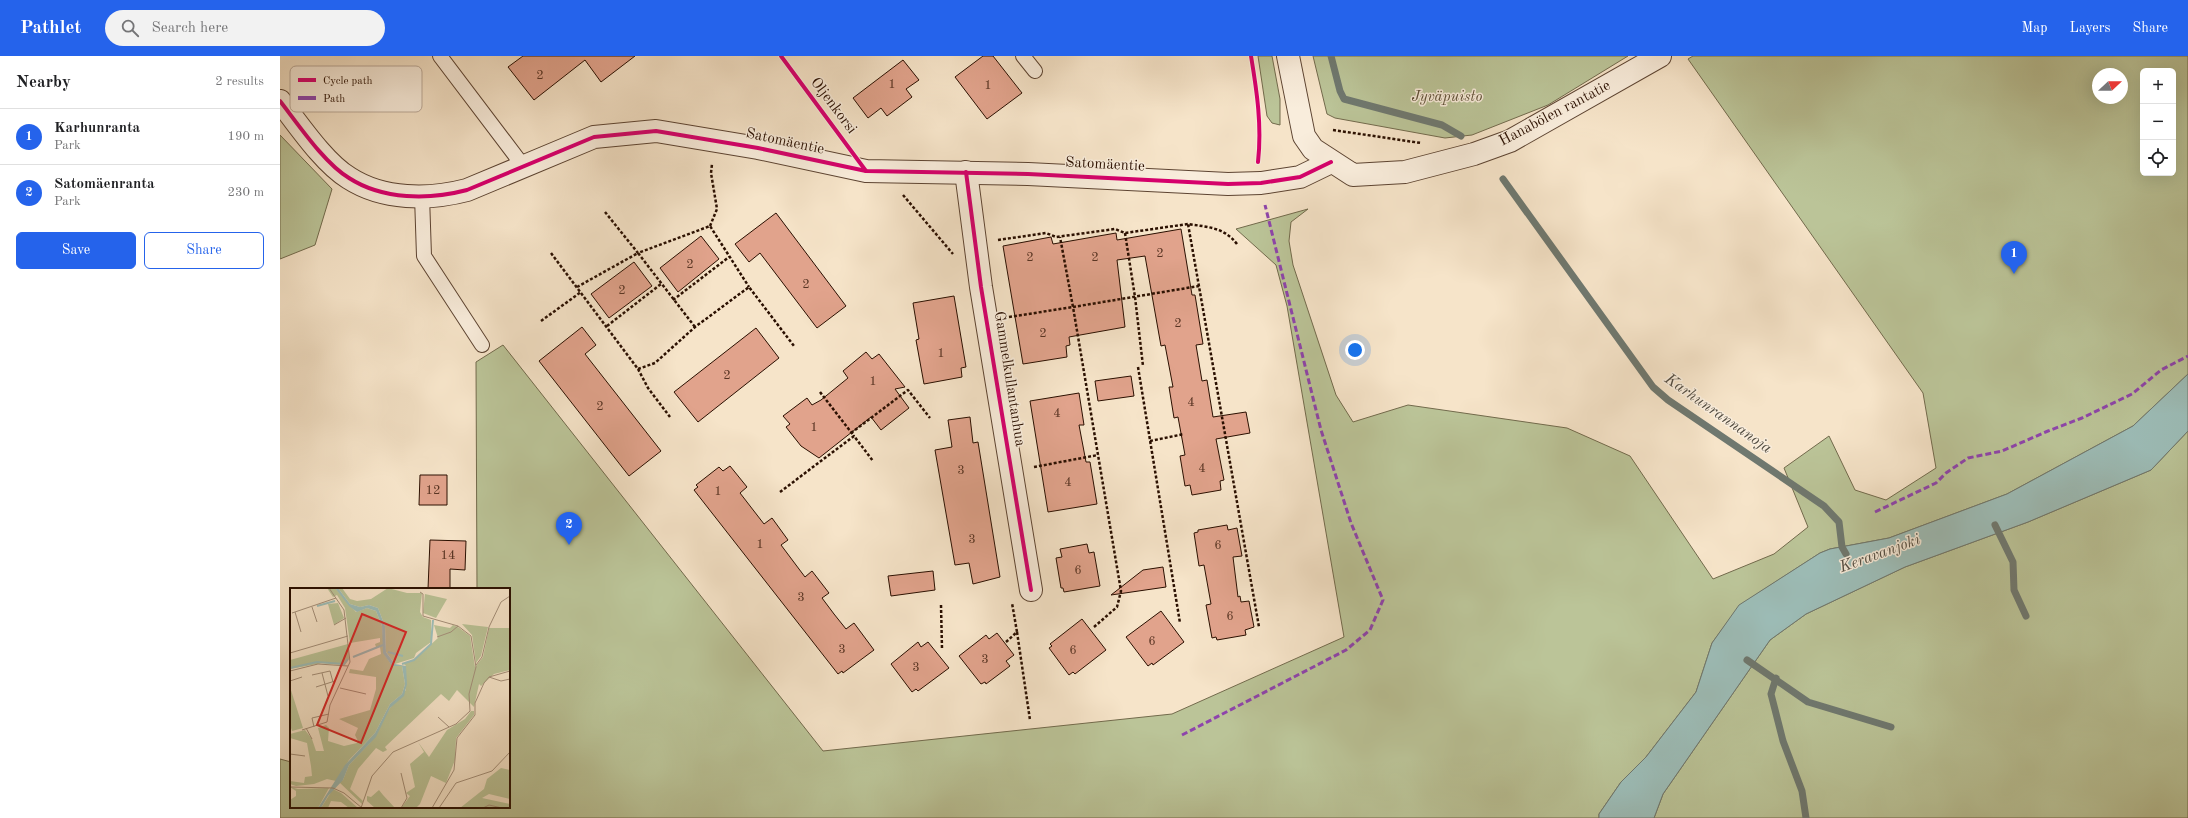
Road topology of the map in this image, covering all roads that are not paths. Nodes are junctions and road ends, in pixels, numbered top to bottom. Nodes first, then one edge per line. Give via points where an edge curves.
1 (440, 56) edge
2 (1023, 56) edge
3 (1288, 56) edge
4 (1660, 56) edge
5 (1035, 71) dead end
6 (280, 101) edge
7 (1331, 162) junction
8 (524, 167) junction
9 (966, 172) junction
10 (422, 196) junction
11 (482, 345) dead end
12 (1031, 590) dead end

1 - 8 lane
2 - 5 lane
3 - 7 street, Hanabölen rantatie via 1304,136 1313,149
4 - 7 street, Hanabölen rantatie via 1510,141 1474,154 1405,172 1385,174 1353,175
6 - 10 street, Satomäentie via 316,147 347,178 390,194
7 - 9 street, Satomäentie via 1300,177 1261,183 1228,184 1142,178
8 - 9 street, Satomäentie via 594,137 656,131 866,171
8 - 10 street, Satomäentie via 467,190 447,195
9 - 12 street, Gammelkullantanhua via 987,321
10 - 11 lane via 424,256

